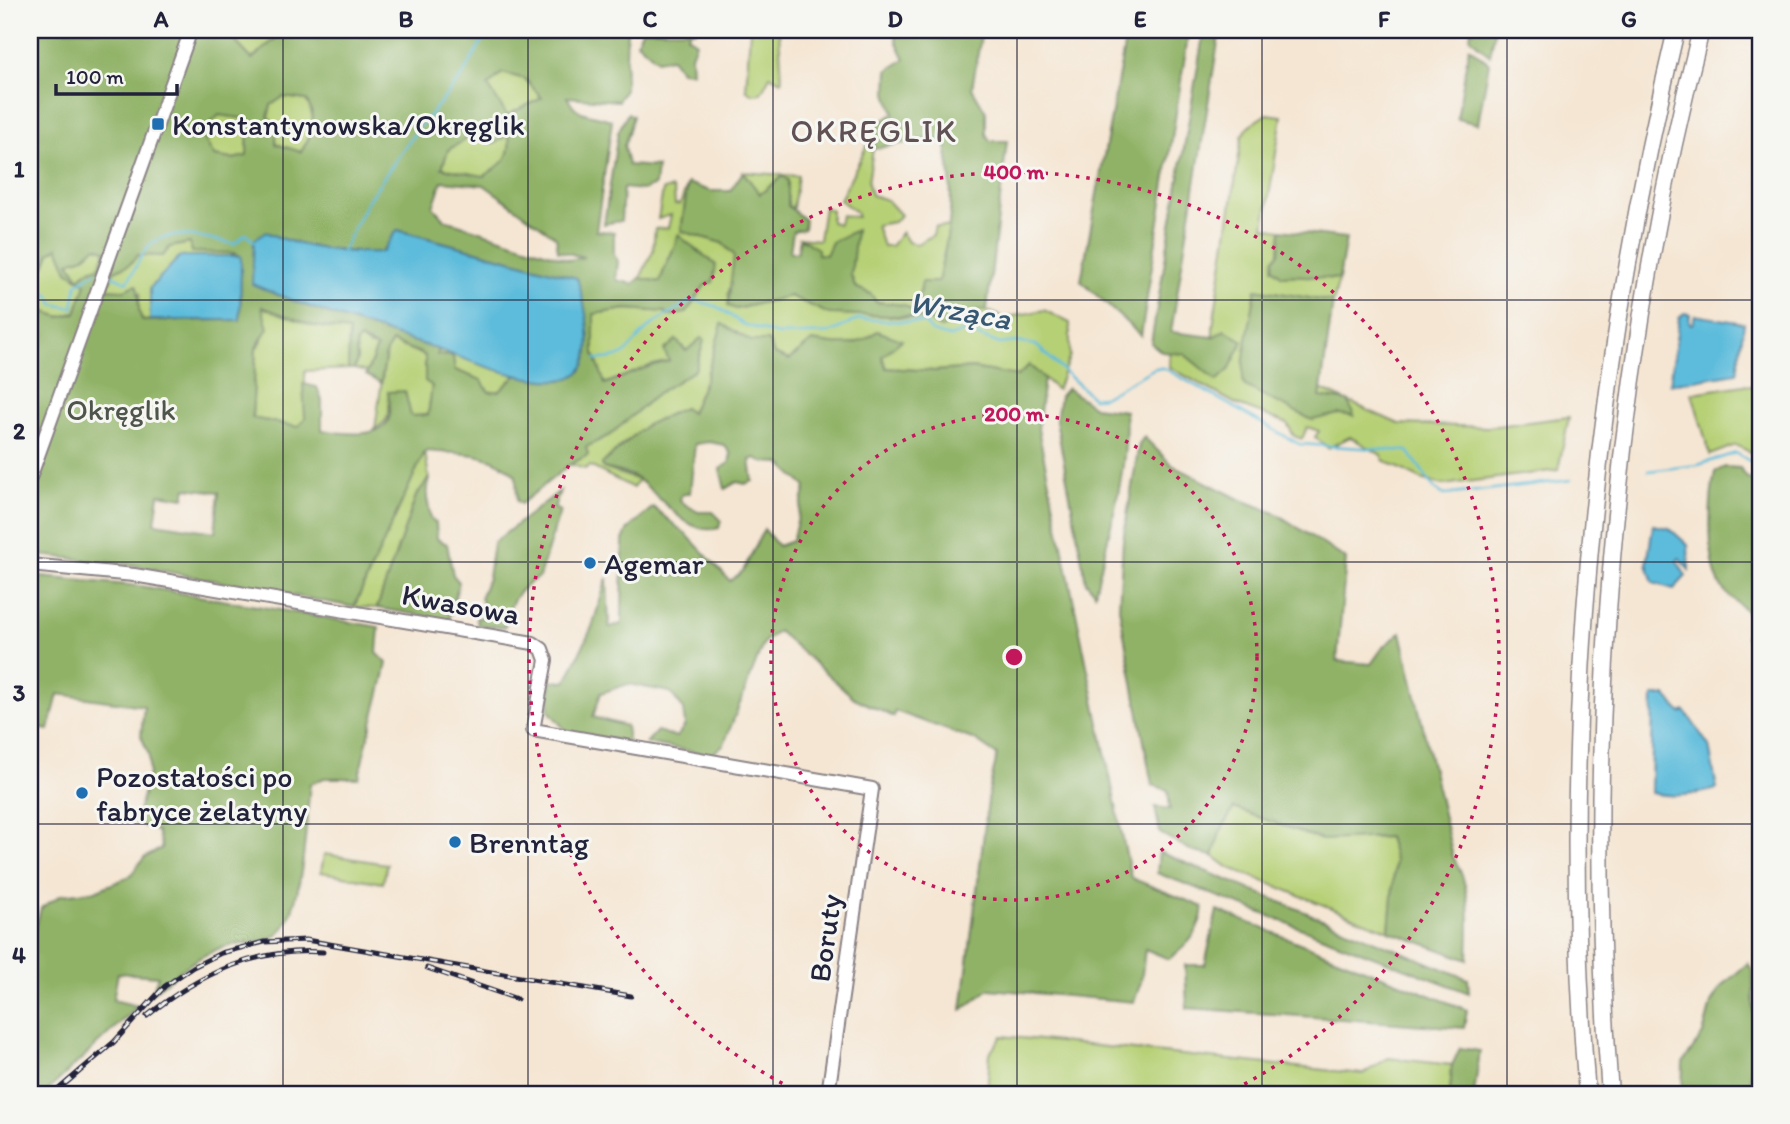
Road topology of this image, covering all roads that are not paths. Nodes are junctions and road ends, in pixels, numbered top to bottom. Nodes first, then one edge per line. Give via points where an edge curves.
1 (191, 30) edge
2 (1676, 30) edge
3 (1701, 30) edge
4 (30, 478) edge
5 (30, 565) edge
6 (872, 789) joint
7 (828, 1094) edge
8 (1587, 1094) edge
9 (1610, 1094) edge

1 - 4 street
2 - 8 highway via 1634,223 1616,332 1587,579 1577,864
3 - 9 highway via 1651,261 1625,439 1611,579 1600,863
5 - 6 street, Kwasowa via 134,575 533,643 542,649 545,660 533,730
6 - 7 street, Boruty

